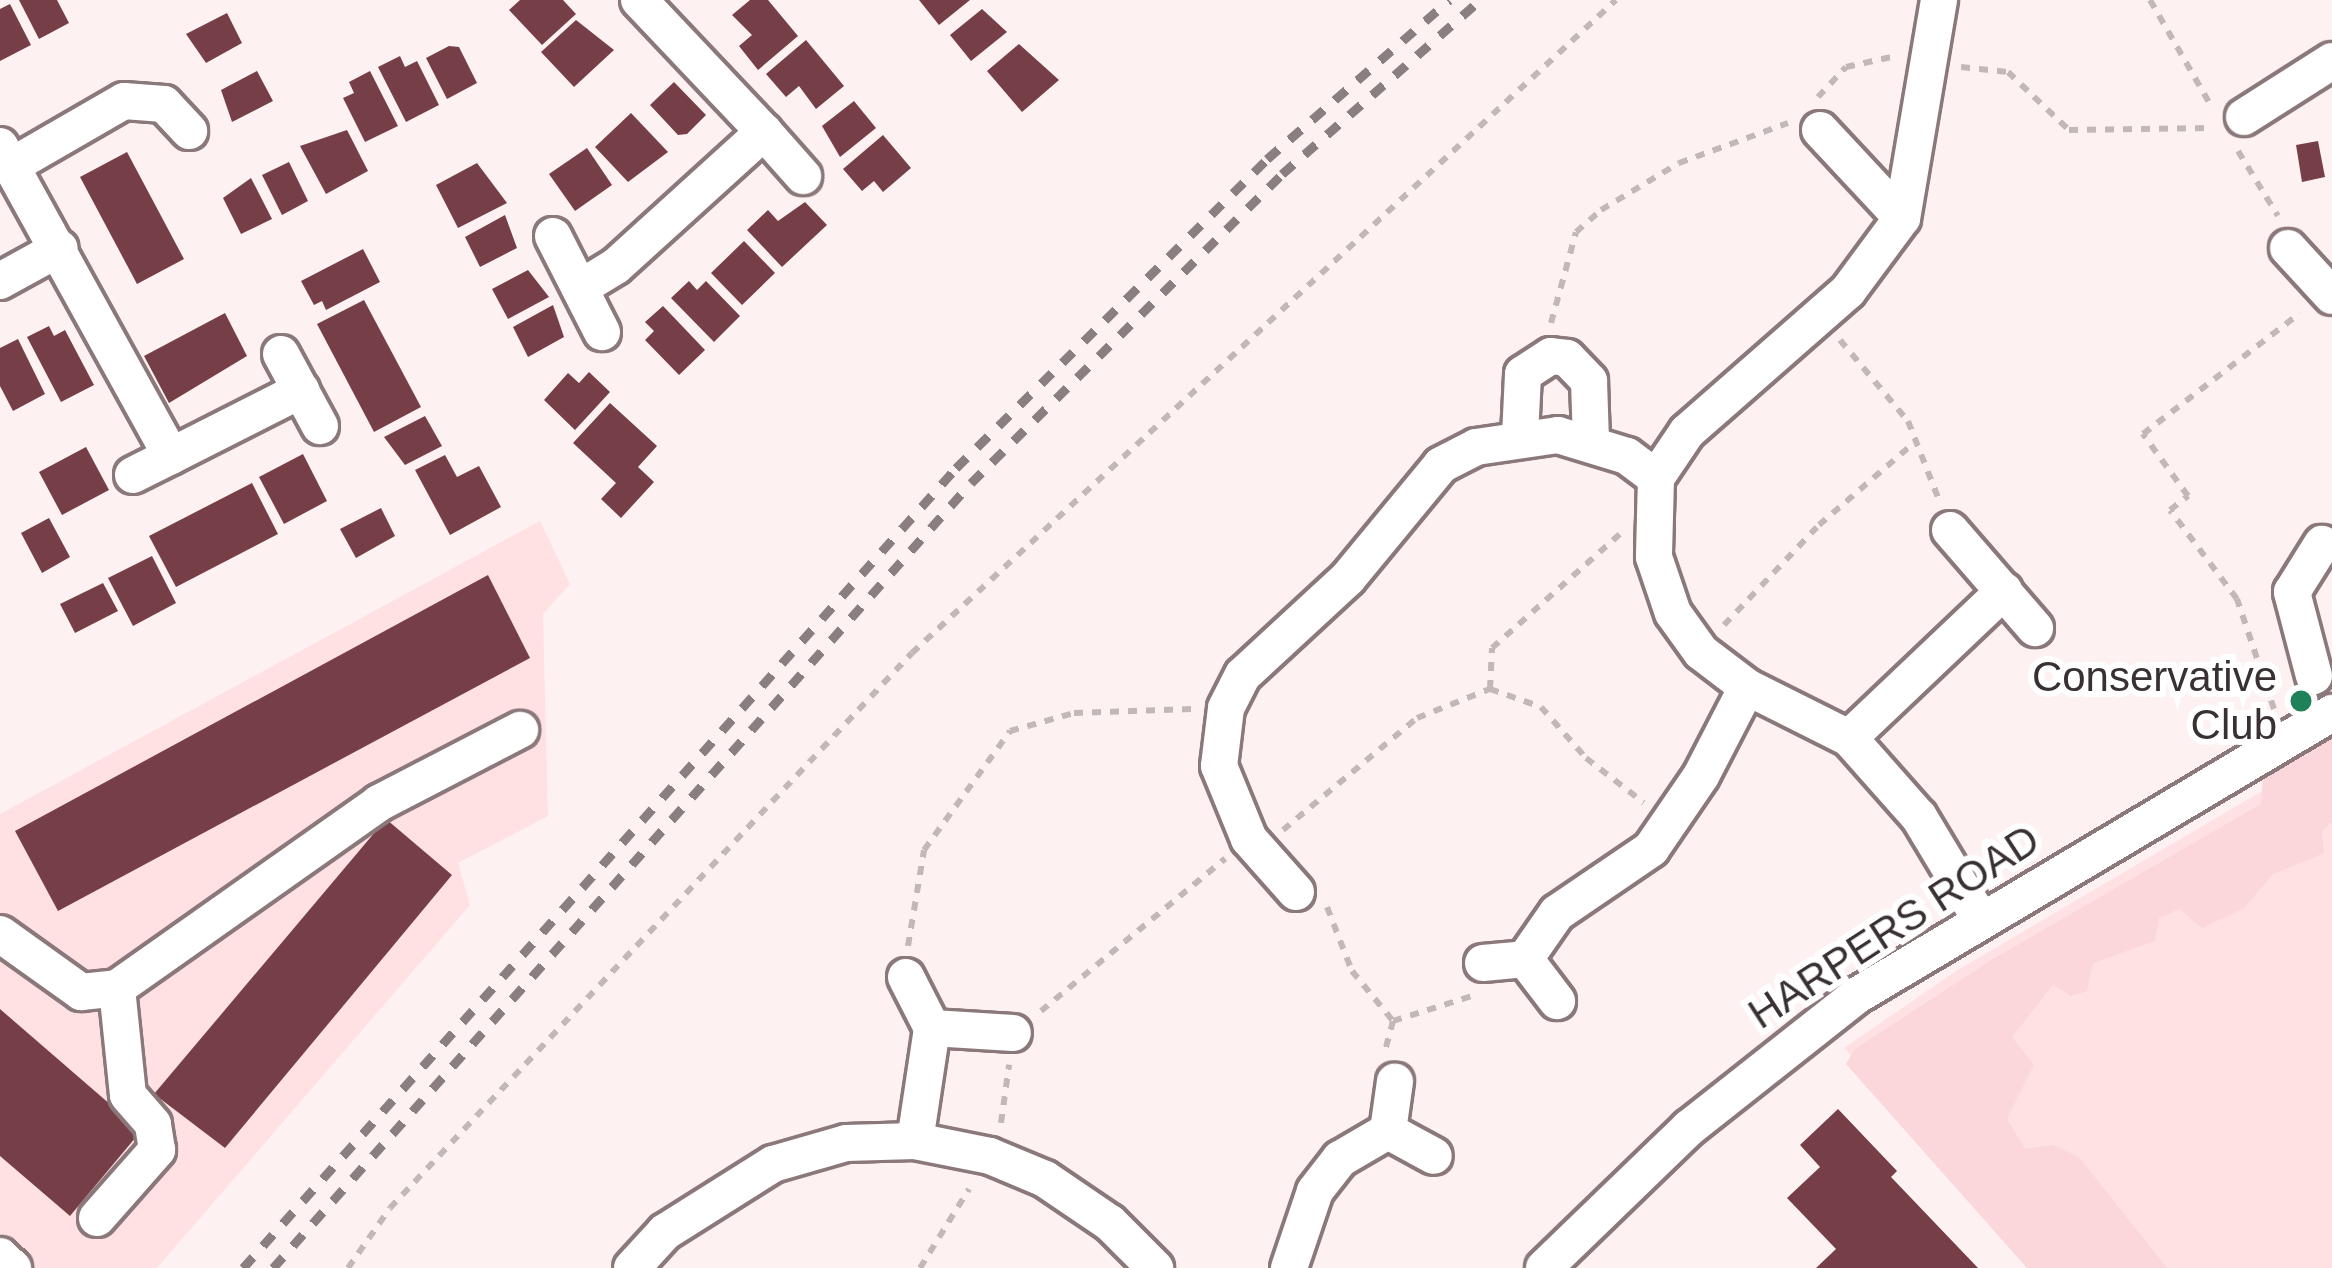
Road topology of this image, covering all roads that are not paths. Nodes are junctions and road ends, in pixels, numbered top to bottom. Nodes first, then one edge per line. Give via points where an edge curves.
1 (639, 0) edge
2 (1939, 0) edge
3 (2332, 61) edge
4 (2233, 122) road end
5 (1819, 125) road end
6 (188, 130) dead end
7 (764, 132) junction
8 (6, 156) edge
9 (803, 176) dead end
10 (1902, 218) junction
11 (553, 236) dead end
12 (60, 248) junction
13 (2288, 248) road end
14 (0, 280) edge
15 (580, 288) junction
16 (2329, 294) edge
17 (602, 332) dead end
18 (281, 354) dead end
19 (301, 390) junction
20 (320, 426) dead end
21 (1520, 436) junction
22 (1591, 441) junction
23 (171, 456) junction
24 (133, 475) dead end
25 (1655, 494) junction
26 (1950, 530) road end
27 (2328, 544) edge
28 (2004, 592) junction
29 (2035, 628) dead end
30 (2314, 676) dead end
31 (1747, 687) junction
32 (2332, 713) edge
33 (520, 730) dead end
34 (1849, 738) junction
35 (1296, 892) road end
36 (1981, 920) junction
37 (0, 934) edge
38 (1525, 959) junction
39 (1483, 963) dead end
40 (906, 977) road end
41 (117, 988) junction
42 (1558, 1001) dead end
43 (932, 1028) junction
44 (1013, 1033) road end
45 (1395, 1081) road end
46 (1388, 1131) junction
47 (915, 1141) junction
48 (1434, 1156) dead end
49 (97, 1219) dead end
50 (0, 1256) edge
51 (13, 1268) edge
52 (632, 1268) edge
53 (1155, 1268) edge
54 (1289, 1268) edge
55 (1544, 1268) edge

1 - 7 street
2 - 10 street
3 - 4 street
5 - 10 street
6 - 8 street via 164,104 124,101
7 - 9 street
7 - 15 street via 616,266
8 - 12 street
10 - 25 street via 1881,254 1687,432
11 - 15 street
12 - 14 street
12 - 23 street
13 - 16 street
15 - 17 street
18 - 19 street
19 - 20 street
19 - 23 street
21 - 22 street
21 - 22 street via 1523,374 1551,356 1567,358 1589,381
21 - 35 street via 1441,466 1348,578 1243,675 1226,708 1220,766 1249,838
22 - 25 street
23 - 24 street
25 - 31 street via 1654,557 1672,613 1701,652
26 - 28 street
27 - 30 street via 2292,592
28 - 29 street
28 - 34 street
31 - 34 street
31 - 38 street via 1651,849 1557,913
32 - 36 street, HARPERS ROAD
33 - 41 street via 380,802
34 - 36 street via 1919,817
36 - 55 street, HARPERS ROAD via 1772,1058
37 - 41 street via 81,992
38 - 39 street
38 - 42 street
40 - 43 street
41 - 49 street via 128,1095 153,1124 157,1150
43 - 44 street
43 - 47 street
45 - 46 street
46 - 48 street
46 - 54 street via 1340,1159 1315,1191
47 - 52 street via 845,1143 773,1164 665,1232
47 - 53 street via 990,1156 1078,1201
50 - 51 street

